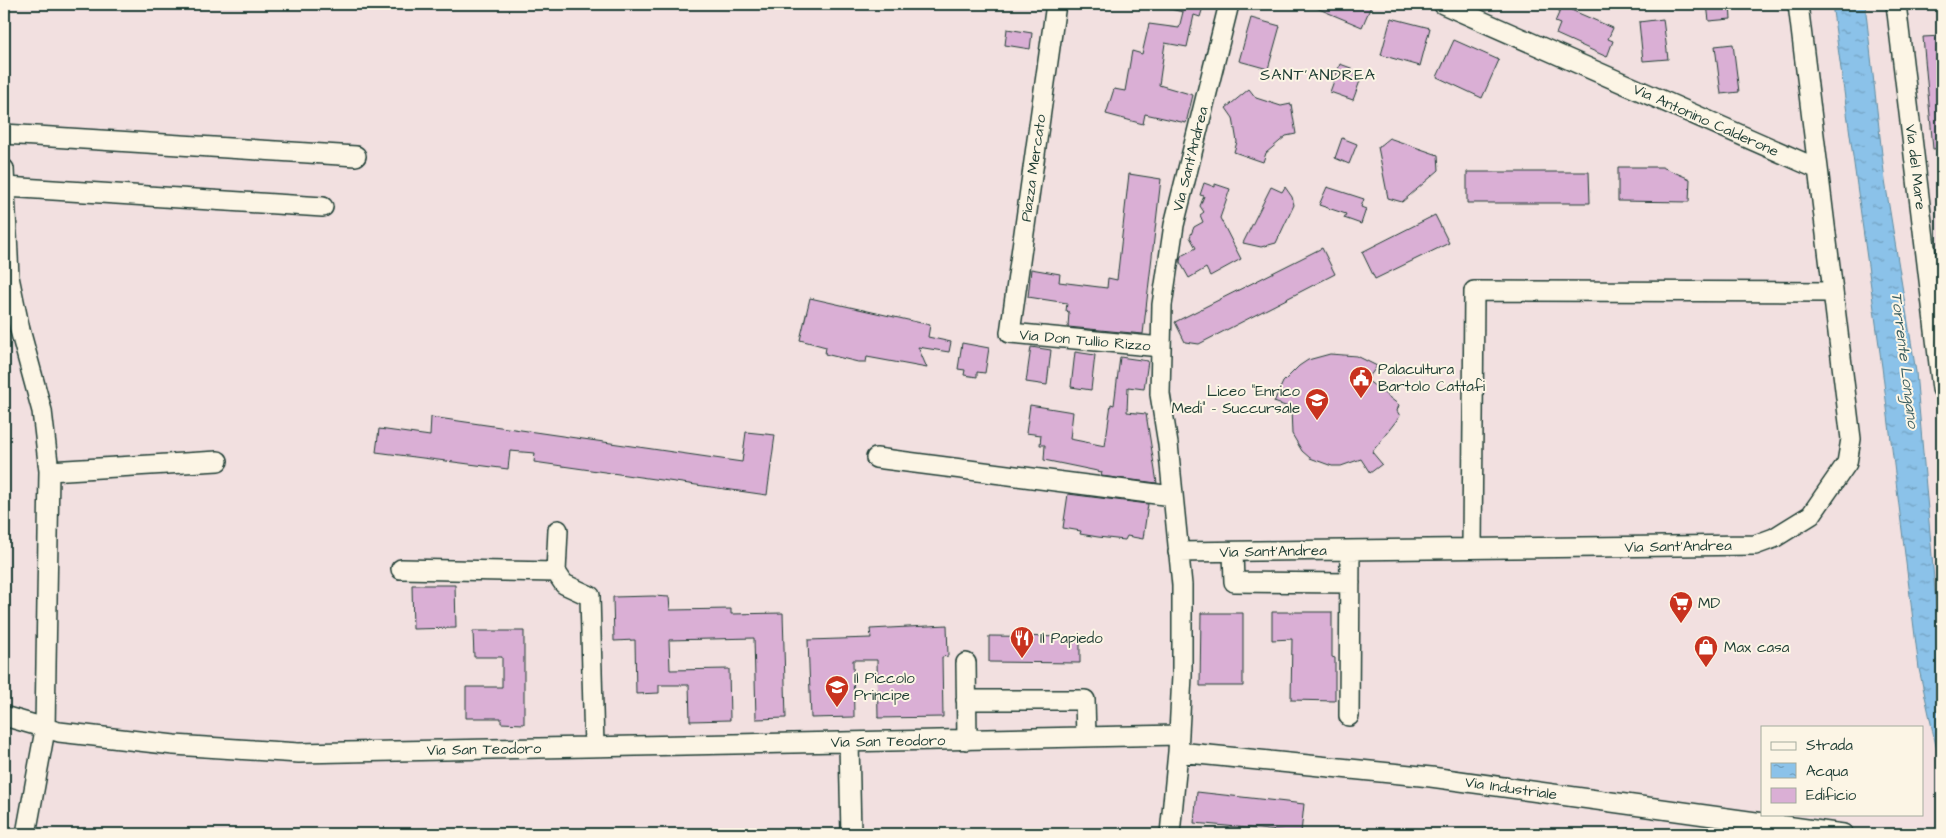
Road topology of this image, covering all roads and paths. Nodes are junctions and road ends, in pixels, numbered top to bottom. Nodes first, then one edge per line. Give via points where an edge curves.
1 (1056, 4) edge
2 (1229, 4) edge
3 (1443, 4) edge
4 (1798, 4) edge
5 (1896, 4) edge
6 (4, 134) edge
7 (356, 156) dead end
8 (1818, 169) junction
9 (5, 178) edge
10 (323, 206) dead end
11 (1833, 292) junction
12 (1010, 333) joint
13 (1161, 347) junction
14 (1942, 389) edge
15 (876, 458) dead end
16 (218, 462) dead end
17 (49, 472) junction
18 (1172, 496) junction
19 (558, 530) dead end
20 (1472, 548) junction
21 (1350, 550) junction
22 (1178, 552) junction
23 (1233, 552) junction
24 (401, 568) dead end
25 (556, 572) junction
26 (1350, 583) junction
27 (966, 663) dead end
28 (966, 700) junction
29 (4, 716) edge
30 (1349, 716) dead end
31 (45, 730) junction
32 (1086, 737) junction
33 (967, 740) junction
34 (849, 742) junction
35 (1179, 743) junction
36 (594, 747) junction
37 (1823, 833) edge
38 (26, 834) edge
39 (851, 834) edge
40 (1170, 834) edge
41 (1843, 834) edge

1 - 12 street, Piazza Mercato
2 - 13 street, Via Sant'Andrea via 1174,225 1162,305
3 - 8 street, Via Antonino Calderone
4 - 8 street
5 - 14 street, Via del Mare
6 - 7 street
8 - 11 street, Via Sant'Andrea
9 - 10 street
9 - 17 street via 9,278 42,411
11 - 20 street, Via Sant'Andrea via 1851,439 1847,463 1810,515 1774,538 1755,545
11 - 20 street via 1474,291
12 - 13 street, Via Don Tullio Rizzo
13 - 18 street, Via Sant'Andrea via 1160,394
15 - 18 street
16 - 17 street
17 - 31 street
18 - 22 street, Via Sant'Andrea
19 - 25 street
20 - 21 street, Via Sant'Andrea
21 - 23 street, Via Sant'Andrea
21 - 26 street
22 - 23 street, Via Sant'Andrea
22 - 35 street, Via Sant'Andrea via 1182,585
23 - 26 street via 1234,582
24 - 25 street
25 - 36 street via 564,584 590,596
26 - 30 street
27 - 28 street, Via San Teodoro
28 - 32 street via 1085,700
28 - 33 street, Via San Teodoro
29 - 31 street, Via San Teodoro
31 - 36 street, Via San Teodoro via 282,753
31 - 38 street
32 - 33 street, Via San Teodoro
32 - 35 street, Via San Teodoro
33 - 34 street, Via San Teodoro
34 - 36 street, Via San Teodoro
34 - 39 street
35 - 37 street, Via Industriale
35 - 40 street, Via Sant'Andrea
37 - 41 street, Via Industriale

